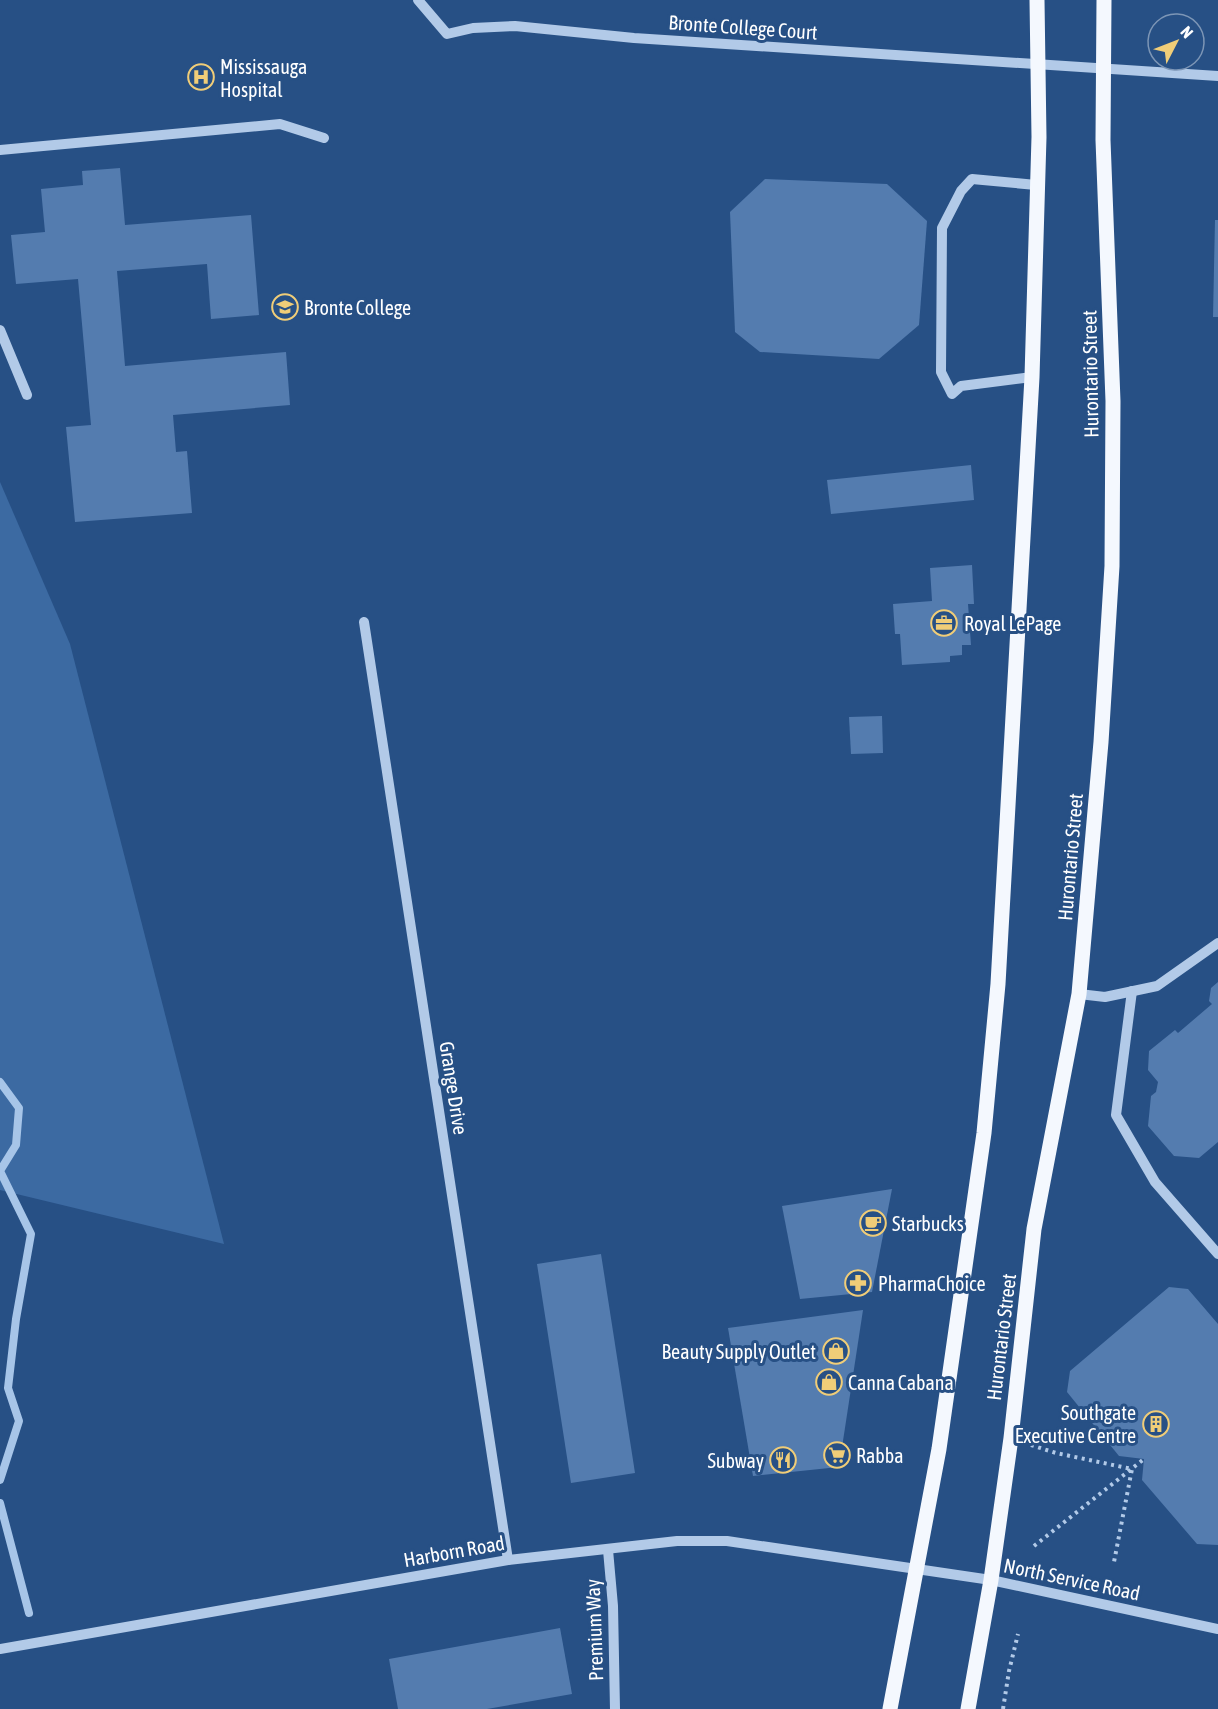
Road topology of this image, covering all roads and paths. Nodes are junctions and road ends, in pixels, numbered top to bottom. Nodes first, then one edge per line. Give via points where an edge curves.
1 (418, 0) edge
2 (1037, 0) edge
3 (1104, 0) edge
4 (1038, 64) junction
5 (1102, 70) junction
6 (1218, 76) edge
7 (324, 138) dead end
8 (0, 150) edge
9 (1036, 185) junction
10 (0, 330) edge
11 (1032, 377) junction
12 (27, 395) dead end
13 (364, 622) dead end
14 (1218, 943) edge
15 (1132, 991) junction
16 (1079, 994) junction
17 (1218, 1254) edge
18 (1011, 1438) junction
19 (1144, 1459) dead end
20 (1132, 1469) junction
21 (1034, 1546) dead end
22 (608, 1550) junction
23 (508, 1560) junction
24 (1114, 1562) dead end
25 (916, 1569) junction
26 (991, 1580) junction
27 (1218, 1629) edge
28 (1018, 1634) dead end
29 (0, 1649) edge
30 (615, 1709) edge
31 (890, 1709) edge
32 (968, 1709) edge
33 (1004, 1709) edge

1 - 4 street, Bronte College Court via 447,34 473,28 515,27
2 - 4 main road
3 - 5 main road, Hurontario Street
4 - 5 street, Bronte College Court
4 - 9 main road
5 - 6 street, Bronte College Court
5 - 16 main road, Hurontario Street via 1113,401 1112,566
7 - 8 street via 280,124
9 - 11 main road
9 - 11 street via 972,179 961,191 942,228 941,372 952,394 961,386
10 - 12 street
11 - 25 main road via 999,984 984,1133 939,1449
13 - 23 street, Grange Drive
14 - 15 street via 1156,986
15 - 16 street via 1105,997
15 - 17 street via 1116,1115 1155,1182
16 - 18 main road, Hurontario Street via 1035,1229
18 - 20 path via 1056,1453
18 - 26 main road, Hurontario Street
19 - 20 path
20 - 21 path
20 - 24 path
22 - 23 street, Harborn Road
22 - 25 street, Harborn Road via 677,1541 728,1541
22 - 30 street, Premium Way
23 - 29 street, Harborn Road
25 - 26 street, North Service Road
25 - 31 main road
26 - 27 street, North Service Road
26 - 32 main road, Hurontario Street
28 - 33 path

